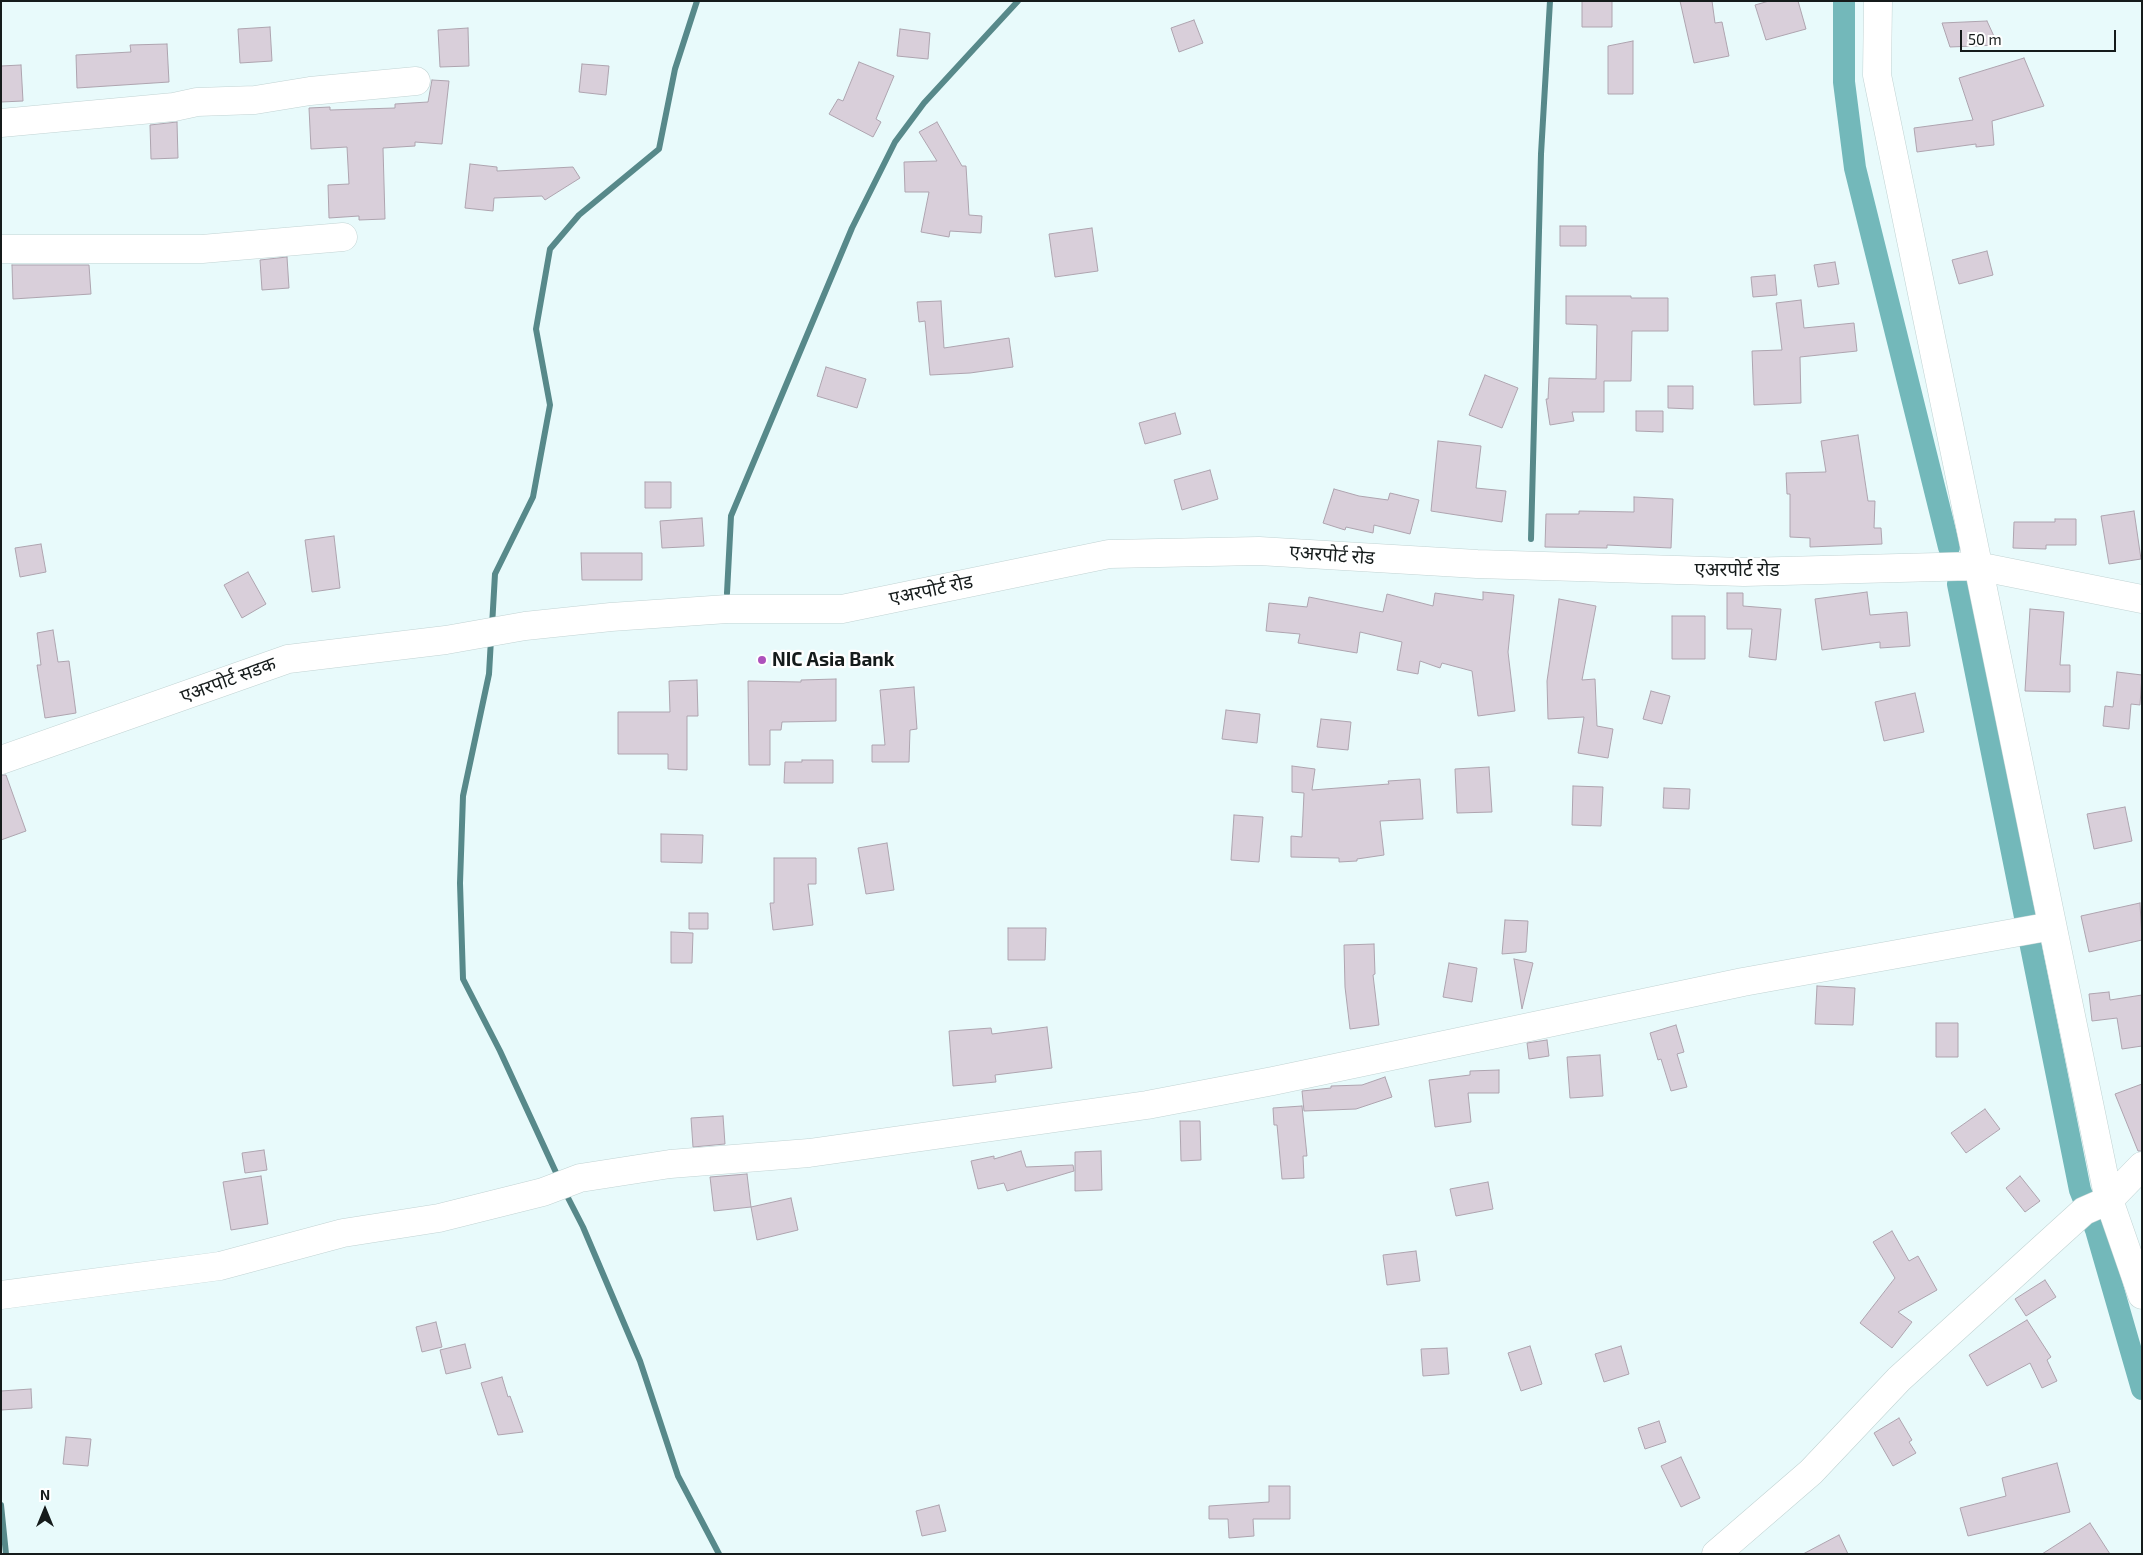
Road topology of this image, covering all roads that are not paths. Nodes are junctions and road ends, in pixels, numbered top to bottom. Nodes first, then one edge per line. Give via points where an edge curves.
1 (1878, 1) edge
2 (416, 81) dead end
3 (1, 123) edge
4 (343, 237) dead end
5 (1, 249) edge
6 (1977, 566) junction
7 (2142, 599) edge
8 (464, 636) joint
9 (1, 760) edge
10 (2037, 928) junction
11 (2142, 1166) edge
12 (2097, 1206) junction
13 (1, 1295) edge
14 (2142, 1295) edge
15 (1716, 1554) edge

1 - 6 street via 1877,76
2 - 3 street via 255,100 197,102 174,107
4 - 5 street via 202,249
6 - 7 street, एअरपोर्ट रोड
6 - 8 street, एअरपोर्ट रोड via 1744,572 1478,564 1259,551 1109,554 842,609 727,609 525,626
6 - 10 street
8 - 9 street, एअरपोर्ट सडक via 288,658
10 - 12 street
10 - 13 street via 1743,982 1147,1105 810,1154 670,1164 580,1178 544,1192 439,1218 343,1233 220,1266
11 - 12 street
12 - 14 street
12 - 15 street via 1899,1379 1811,1472

